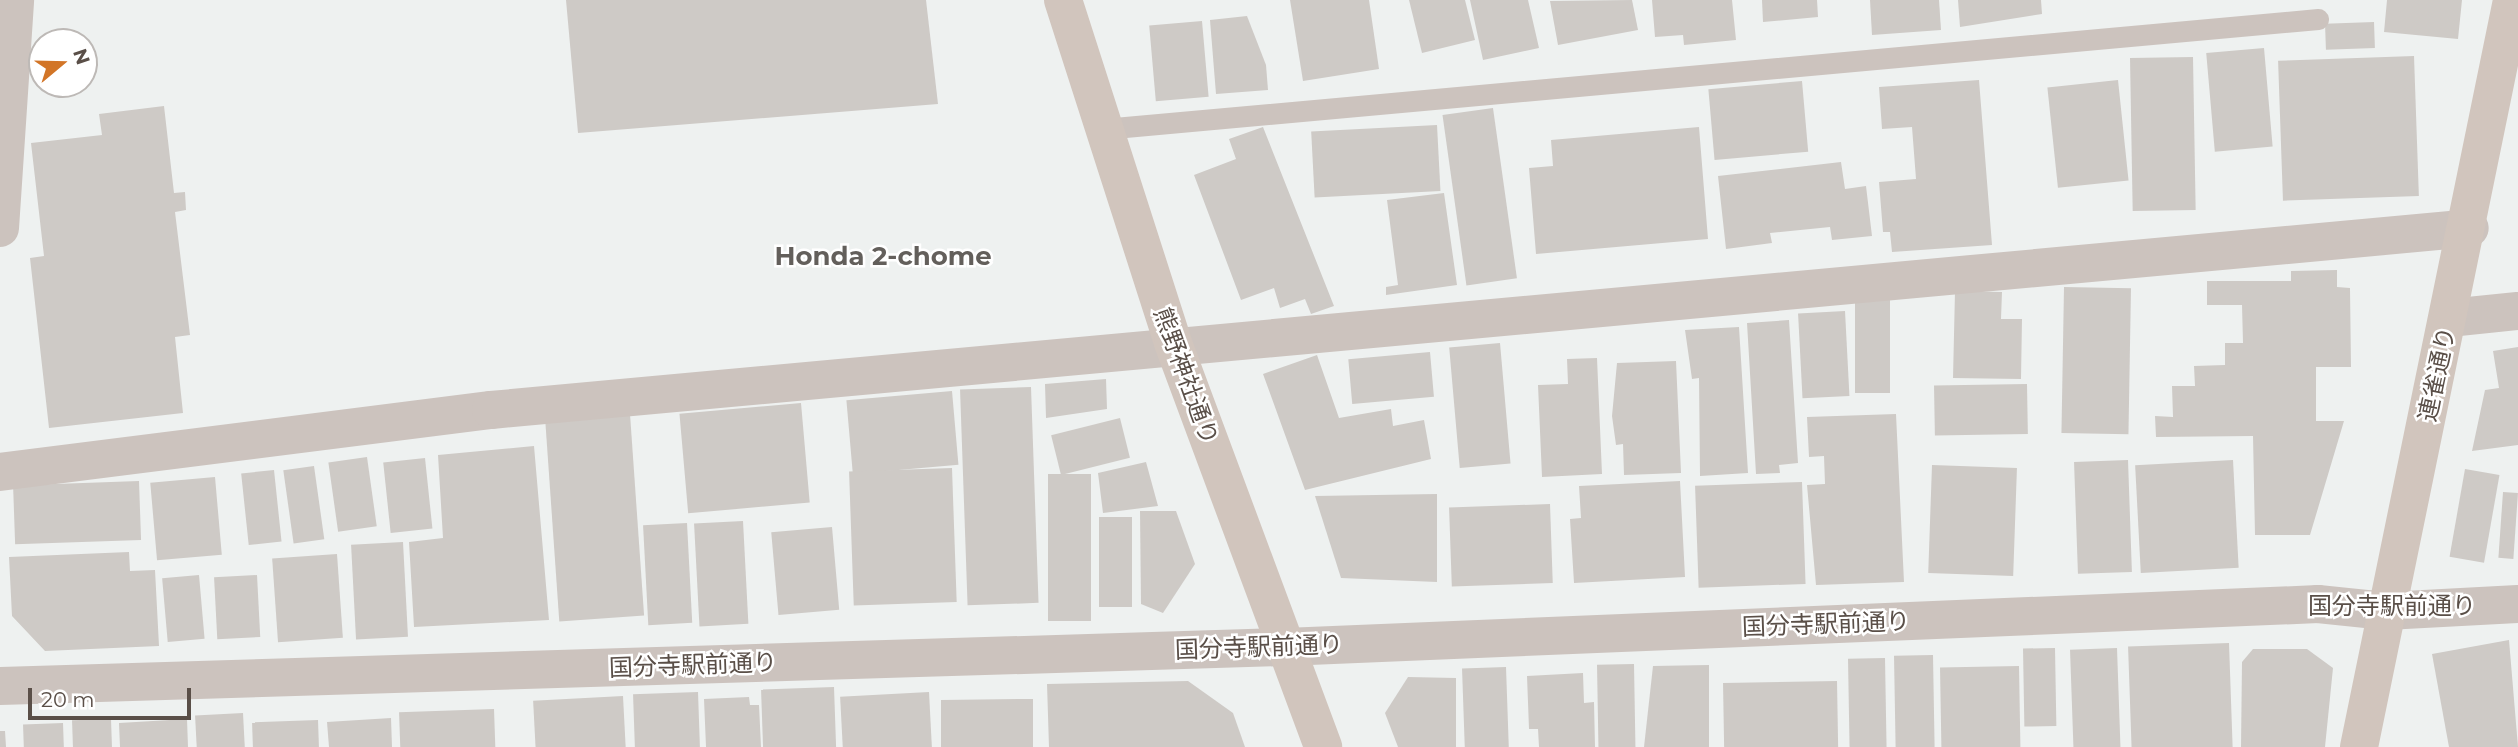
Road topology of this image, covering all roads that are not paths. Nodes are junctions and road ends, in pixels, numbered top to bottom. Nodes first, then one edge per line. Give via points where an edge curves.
1 (15, 0) edge
2 (1063, 0) edge
3 (2512, 0) edge
4 (2318, 19) dead end
5 (1103, 129) junction
6 (1, 211) edge
7 (2470, 228) junction
8 (2518, 311) edge
9 (2449, 318) junction
10 (1173, 343) junction
11 (0, 472) edge
12 (2518, 604) edge
13 (2386, 611) junction
14 (1285, 647) junction
15 (0, 686) edge
16 (1323, 747) edge
17 (2359, 747) edge

1 - 6 street
2 - 5 main road, 熊野神社通り
3 - 7 main road, 連雀通り
4 - 5 lane
5 - 10 main road, 熊野神社通り
7 - 9 main road, 連雀通り
7 - 10 street
8 - 9 street
9 - 13 main road, 連雀通り
10 - 11 street via 491,410
10 - 14 main road, 熊野神社通り
12 - 13 street, 国分寺駅前通り
13 - 14 street, 国分寺駅前通り via 2318,604
13 - 17 main road, 連雀通り
14 - 15 street, 国分寺駅前通り
14 - 16 main road, 熊野神社通り

